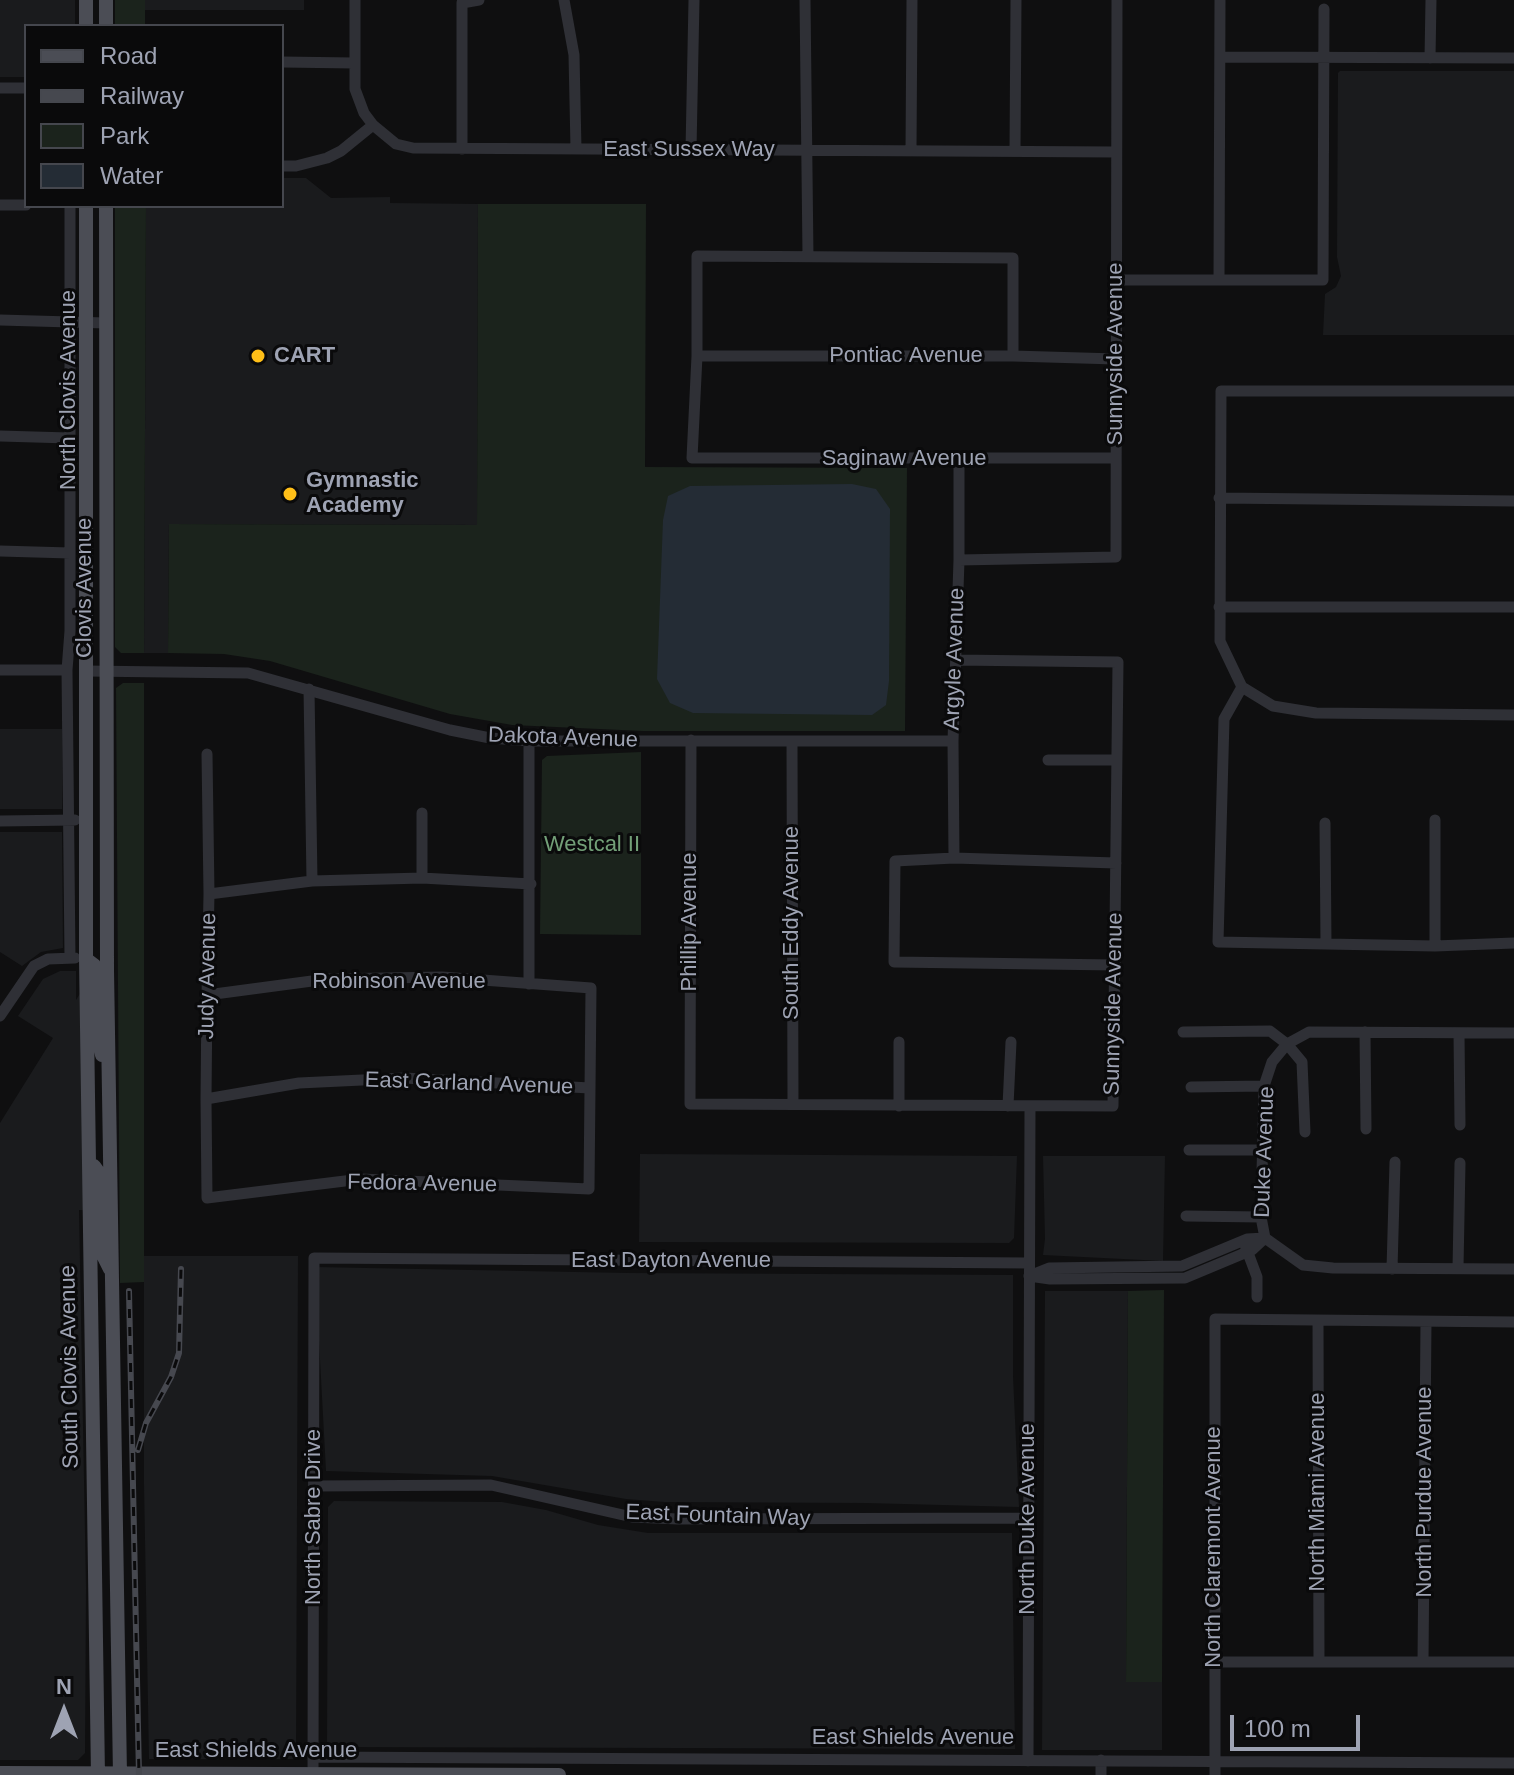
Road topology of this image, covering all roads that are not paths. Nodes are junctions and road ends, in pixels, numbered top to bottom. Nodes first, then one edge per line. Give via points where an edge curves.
1 (86, 0) edge
2 (106, 0) edge
3 (355, 0) edge
4 (479, 0) edge
5 (564, 0) edge
6 (694, 0) edge
7 (805, 0) edge
8 (912, 0) edge
9 (1016, 0) edge
10 (1117, 0) edge
11 (1220, 0) edge
12 (1431, 0) edge
13 (1324, 9) dead end
14 (86, 24) edge
15 (106, 24) edge
16 (1220, 57) junction
17 (1324, 58) junction
18 (1430, 58) junction
19 (1514, 58) edge
20 (284, 62) edge
21 (354, 63) junction
22 (0, 88) edge
23 (24, 88) edge
24 (373, 125) junction
25 (462, 149) junction
26 (576, 149) junction
27 (691, 150) junction
28 (808, 150) junction
29 (911, 151) junction
30 (1015, 151) junction
31 (1116, 152) junction
32 (284, 166) edge
33 (0, 205) edge
34 (24, 205) edge
35 (70, 208) edge
36 (86, 208) edge
37 (106, 208) edge
38 (808, 256) junction
39 (1116, 280) junction
40 (1219, 280) junction
41 (0, 320) edge
42 (68, 322) junction
43 (86, 322) junction
44 (106, 323) junction
45 (697, 356) junction
46 (1013, 356) junction
47 (1116, 359) junction
48 (1514, 391) edge
49 (0, 436) edge
50 (69, 438) junction
51 (1116, 458) junction
52 (959, 459) junction
53 (1219, 498) junction
54 (1514, 501) edge
55 (0, 551) edge
56 (70, 553) junction
57 (959, 560) junction
58 (1219, 607) junction
59 (1514, 607) edge
60 (956, 660) junction
61 (0, 670) edge
62 (67, 670) junction
63 (86, 671) junction
64 (106, 671) junction
65 (1242, 687) junction
66 (309, 689) junction
67 (1514, 715) edge
68 (691, 740) junction
69 (529, 741) junction
70 (792, 741) junction
71 (953, 741) junction
72 (207, 754) dead end
73 (1048, 760) dead end
74 (1116, 760) junction
75 (422, 813) dead end
76 (70, 820) junction
77 (86, 820) junction
78 (1435, 820) dead end
79 (0, 821) edge
80 (1325, 823) dead end
81 (954, 858) junction
82 (1116, 863) junction
83 (422, 878) junction
84 (312, 881) junction
85 (531, 884) junction
86 (209, 894) junction
87 (1514, 943) edge
88 (1326, 944) junction
89 (1435, 946) junction
90 (70, 958) junction
91 (86, 959) junction
92 (1116, 965) junction
93 (107, 970) joint
94 (529, 984) junction
95 (207, 995) junction
96 (0, 1015) edge
97 (1183, 1032) dead end
98 (1365, 1032) junction
99 (1459, 1033) junction
100 (1514, 1033) edge
101 (899, 1042) dead end
102 (1011, 1042) dead end
103 (1287, 1044) junction
104 (109, 1070) junction
105 (1264, 1086) junction
106 (1191, 1087) dead end
107 (590, 1088) junction
108 (88, 1092) junction
109 (206, 1099) junction
110 (793, 1104) junction
111 (899, 1106) junction
112 (1008, 1106) junction
113 (1030, 1107) junction
114 (1460, 1125) dead end
115 (1366, 1129) dead end
116 (1305, 1132) dead end
117 (1189, 1150) dead end
118 (1262, 1150) junction
119 (1395, 1162) dead end
120 (1460, 1163) dead end
121 (89, 1166) junction
122 (110, 1167) junction
123 (207, 1198) joint
124 (1186, 1216) dead end
125 (1261, 1217) junction
126 (1265, 1238) junction
127 (1246, 1246) junction
128 (314, 1258) joint
129 (1029, 1263) junction
130 (1458, 1268) junction
131 (1392, 1269) junction
132 (1514, 1269) edge
133 (112, 1273) junction
134 (1029, 1276) junction
135 (1257, 1297) dead end
136 (1318, 1321) junction
137 (1426, 1322) junction
138 (1514, 1322) edge
139 (315, 1486) junction
140 (1029, 1518) junction
141 (1214, 1662) junction
142 (1319, 1662) junction
143 (1423, 1662) junction
144 (1514, 1662) edge
145 (313, 1757) junction
146 (1101, 1760) junction
147 (1215, 1760) junction
148 (1028, 1761) junction
149 (1514, 1763) edge
150 (0, 1773) edge
151 (98, 1774) edge
152 (120, 1774) edge
153 (313, 1774) edge
154 (559, 1775) edge
155 (1101, 1775) edge
156 (1215, 1775) edge

1 - 14 main road
2 - 15 main road
3 - 21 street
4 - 25 street via 462,3
5 - 26 street via 574,55
6 - 27 street
7 - 28 street
8 - 29 street
9 - 30 street
10 - 31 street, Sunnyside Avenue
11 - 16 street
12 - 18 street
13 - 17 street
16 - 17 street
16 - 40 street
17 - 18 street
17 - 40 street via 1323,280
18 - 19 street
20 - 21 street
21 - 24 street via 358,101
22 - 23 street
24 - 25 street, East Sussex Way via 405,148
24 - 32 street via 327,158
25 - 26 street, East Sussex Way
26 - 27 street, East Sussex Way
27 - 28 street, East Sussex Way
28 - 29 street, East Sussex Way
28 - 38 street
29 - 30 street, East Sussex Way
30 - 31 street, East Sussex Way
31 - 39 street, Sunnyside Avenue
33 - 34 street
35 - 42 street, North Clovis Avenue
36 - 43 main road, Clovis Avenue
37 - 44 main road, Clovis Avenue
38 - 45 street via 697,256
38 - 46 street via 1013,258
39 - 40 street
39 - 47 street, Sunnyside Avenue
41 - 42 street
42 - 43 street
42 - 50 street, North Clovis Avenue
43 - 44 street
43 - 63 main road, Clovis Avenue
44 - 64 main road, Clovis Avenue
45 - 46 street, Pontiac Avenue
45 - 52 street, Saginaw Avenue via 692,458
46 - 47 street, Pontiac Avenue
47 - 51 street, Sunnyside Avenue
48 - 53 street via 1221,391
49 - 50 street
50 - 56 street, North Clovis Avenue
51 - 52 street, Saginaw Avenue
51 - 57 street, Sunnyside Avenue via 1116,557
52 - 57 street, Argyle Avenue
53 - 54 street
53 - 58 street
55 - 56 street
56 - 62 street, North Clovis Avenue
57 - 60 street, Argyle Avenue
58 - 59 street
58 - 65 street via 1220,641
60 - 71 street, Argyle Avenue
60 - 74 street, Sunnyside Avenue via 1118,662
61 - 62 street
62 - 76 street, North Clovis Avenue
63 - 64 street, Dakota Avenue
63 - 77 main road, Clovis Avenue
64 - 66 street, Dakota Avenue via 234,672
64 - 93 main road, Clovis Avenue
65 - 67 street via 1273,706 1316,713
65 - 88 street via 1224,719 1218,942
66 - 69 street, Dakota Avenue via 450,730
66 - 84 street
68 - 69 street, Dakota Avenue
68 - 70 street, Dakota Avenue
68 - 110 street, Phillip Avenue via 690,1104
69 - 85 street
70 - 71 street, Dakota Avenue
70 - 110 street, South Eddy Avenue
71 - 81 street, Argyle Avenue
72 - 86 street, Judy Avenue
73 - 74 street
74 - 82 street, Sunnyside Avenue
75 - 83 street
76 - 77 street
76 - 79 street
76 - 90 street, North Clovis Avenue
77 - 91 main road, Clovis Avenue
78 - 89 street
80 - 88 street
81 - 82 street
81 - 92 street via 895,861 894,962
82 - 92 street, Sunnyside Avenue
83 - 84 street
83 - 85 street
84 - 86 street
85 - 94 street
86 - 95 street, Judy Avenue
87 - 89 street
88 - 89 street
90 - 91 street
90 - 96 street via 48,959 31,968
91 - 104 main road via 96,969 99,1044
91 - 108 main road, South Clovis Avenue
92 - 113 street, Sunnyside Avenue via 1113,1106
93 - 104 main road, South Clovis Avenue
94 - 95 street, Robinson Avenue via 442,977 327,979
94 - 107 street, Robinson Avenue via 591,988
95 - 109 street, Judy Avenue
97 - 103 street via 1270,1031
98 - 99 street
98 - 103 street via 1309,1032
98 - 115 street
99 - 100 street
99 - 114 street
101 - 111 street
102 - 112 street
103 - 105 street, Duke Avenue via 1272,1062
103 - 116 street via 1302,1062
104 - 122 main road, South Clovis Avenue
105 - 106 street
105 - 118 street, Duke Avenue
107 - 109 street, East Garland Avenue via 404,1078 299,1083
107 - 123 street, Fedora Avenue via 589,1189 361,1179
108 - 121 main road, South Clovis Avenue
108 - 122 main road via 96,1098 98,1158
109 - 123 street, Judy Avenue
110 - 111 street
111 - 112 street
112 - 113 street
113 - 129 street
117 - 118 street
118 - 125 street, Duke Avenue
119 - 131 street
120 - 130 street
121 - 133 main road via 99,1173 101,1251
121 - 151 main road, South Clovis Avenue
122 - 133 main road, South Clovis Avenue
124 - 125 street
125 - 126 street, Duke Avenue
126 - 127 street
126 - 131 street, Duke Avenue via 1303,1265
127 - 134 street via 1185,1278
127 - 135 street via 1257,1277
128 - 129 street, East Dayton Avenue
128 - 139 street, North Sabre Drive
129 - 134 street, North Duke Avenue
130 - 131 street, Duke Avenue
130 - 132 street, Duke Avenue
133 - 152 main road, South Clovis Avenue
134 - 140 street, North Duke Avenue
136 - 137 street
136 - 141 street, North Claremont Avenue via 1215,1319
136 - 142 street, North Miami Avenue
137 - 138 street
137 - 143 street, North Purdue Avenue
139 - 140 street, East Fountain Way via 491,1485 632,1517
139 - 145 street, North Sabre Drive
140 - 148 street, North Duke Avenue
141 - 142 street
141 - 147 street, North Claremont Avenue
142 - 143 street
143 - 144 street
145 - 148 street, East Shields Avenue
145 - 153 street, North Sabre Drive
146 - 147 street, East Shields Avenue
146 - 148 street, East Shields Avenue
146 - 155 street
147 - 149 street, East Shields Avenue
147 - 156 street, North Claremont Avenue
150 - 151 main road, East Shields Avenue
151 - 152 main road, East Shields Avenue
152 - 153 main road, East Shields Avenue
153 - 154 main road, East Shields Avenue

